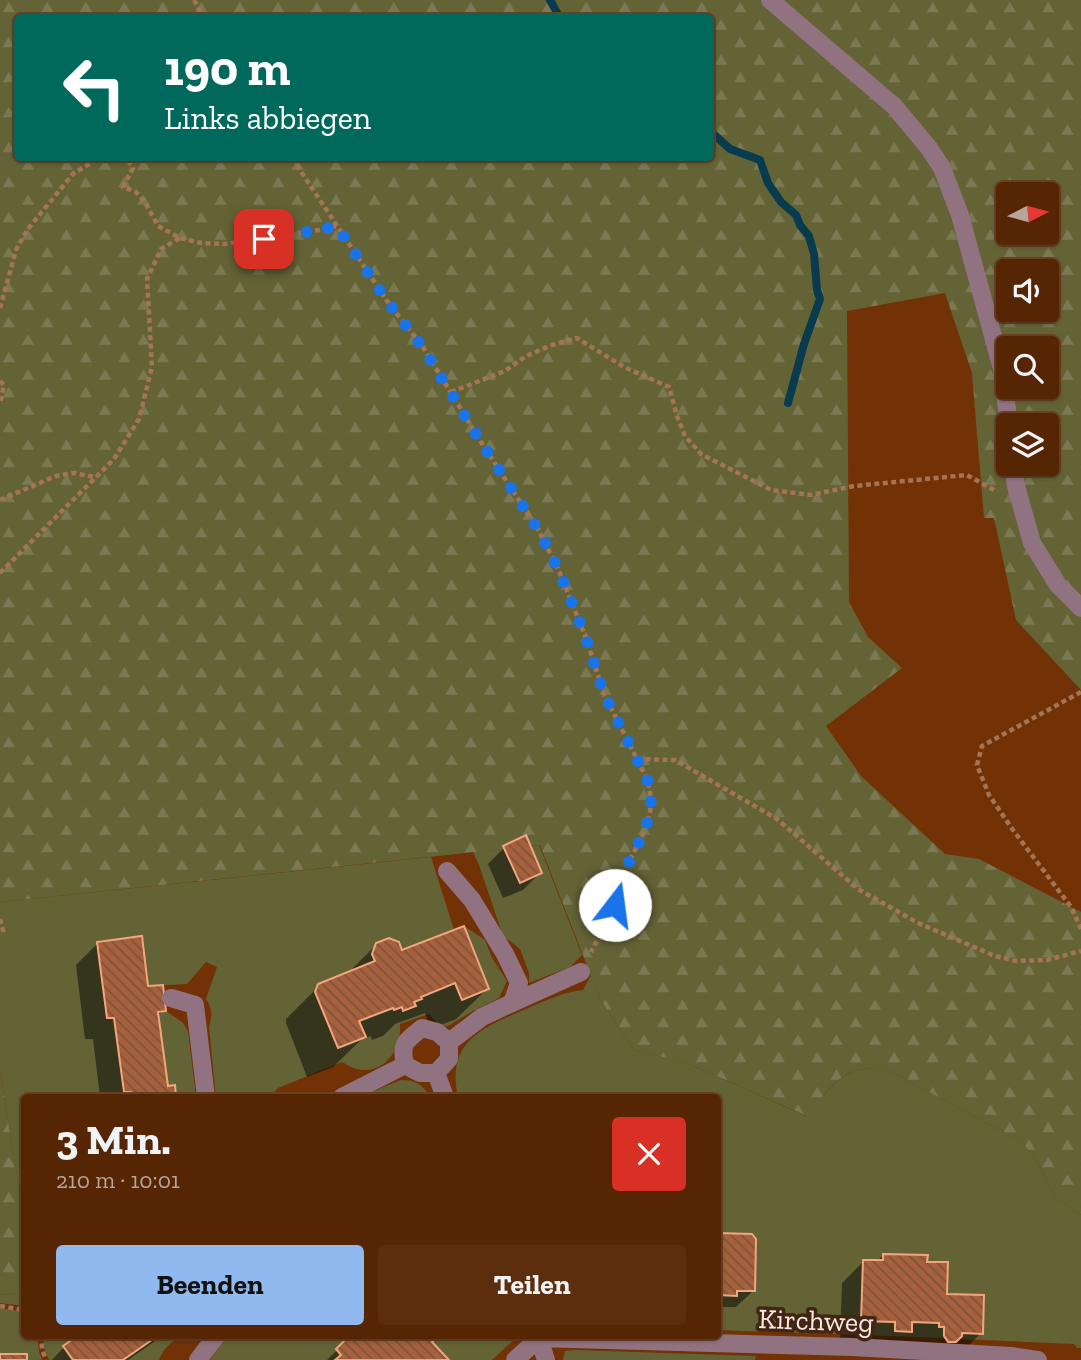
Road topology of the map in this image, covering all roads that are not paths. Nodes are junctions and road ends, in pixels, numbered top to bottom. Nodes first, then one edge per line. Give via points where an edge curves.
1 (770, 0) edge
2 (1008, 413) edge
3 (1015, 476) edge
4 (1081, 608) edge
5 (447, 871) dead end
6 (581, 972) road end
7 (171, 998) dead end
8 (512, 1003) junction
9 (449, 1042) junction
10 (405, 1065) junction
11 (436, 1073) junction
12 (206, 1094) edge
13 (348, 1094) edge
14 (444, 1094) edge
15 (215, 1339) edge
16 (535, 1339) edge
17 (539, 1339) edge
18 (583, 1339) edge
19 (776, 1352) edge
20 (198, 1360) edge
21 (516, 1360) edge
22 (546, 1360) edge
23 (1038, 1360) edge

1 - 2 street via 894,106 942,168 960,215 1002,369
3 - 4 street via 1032,543 1058,585
5 - 8 street via 472,900 505,954 519,983
6 - 8 street
7 - 12 street via 195,1005
8 - 9 street via 481,1017
9 - 10 street via 422,1028 402,1052
9 - 11 street via 449,1059
10 - 11 street via 419,1073
10 - 13 street
11 - 14 street
15 - 20 street
16 - 21 street
17 - 22 street
18 - 19 street, Kirchweg
19 - 23 street, Kirchweg

